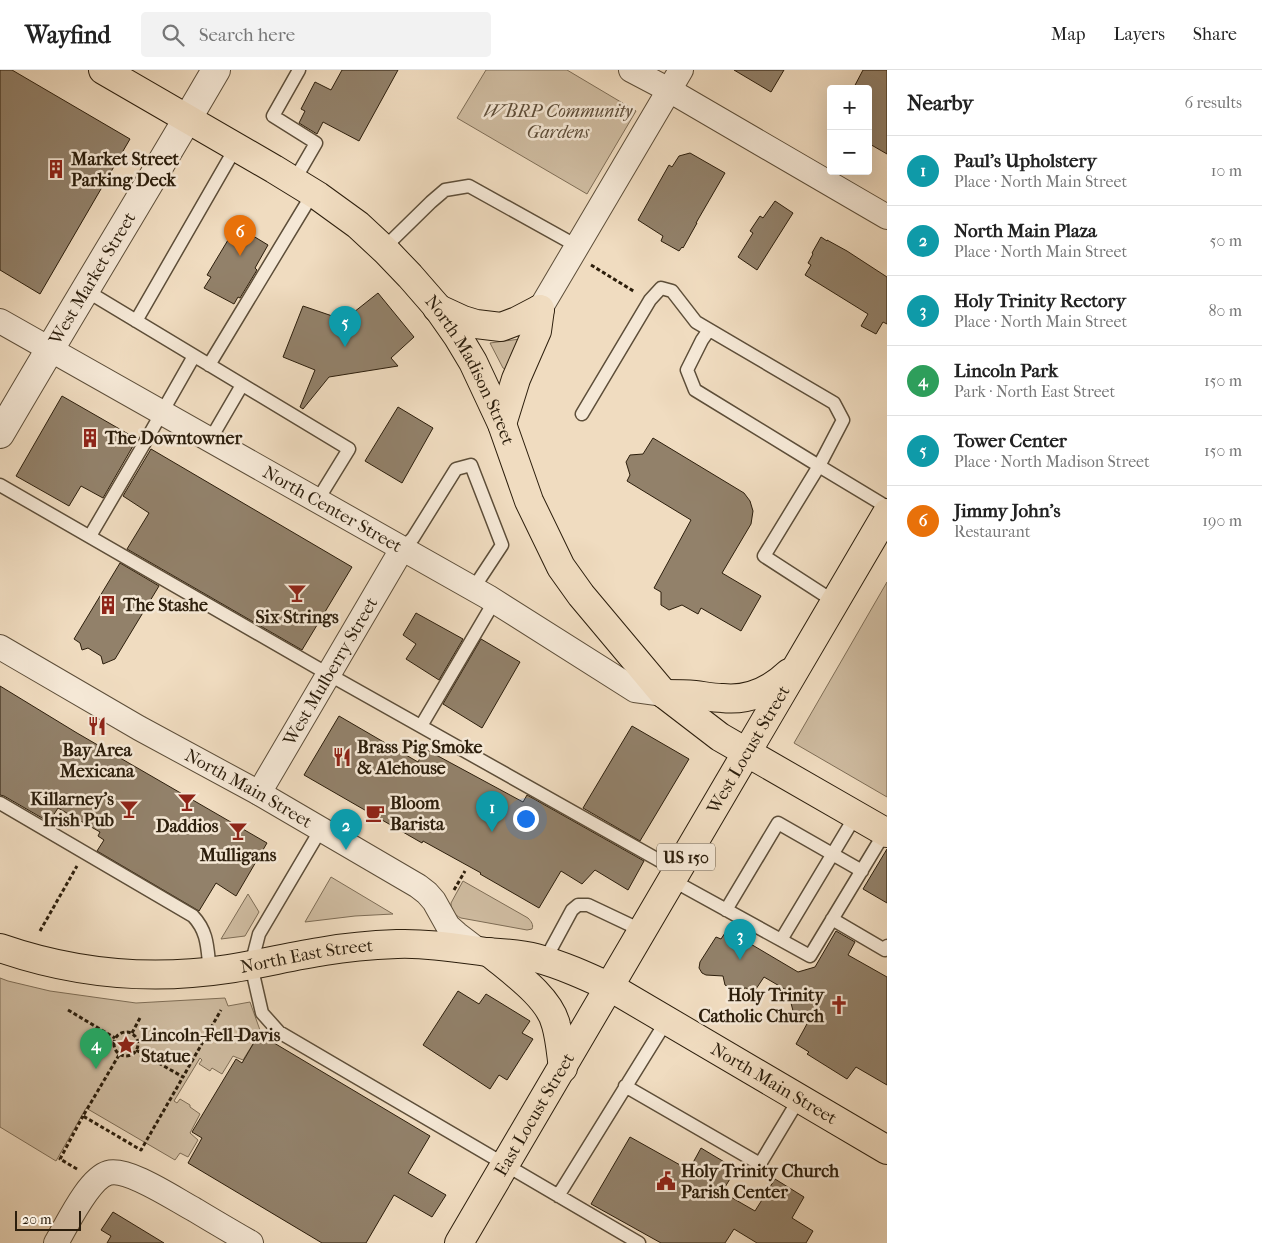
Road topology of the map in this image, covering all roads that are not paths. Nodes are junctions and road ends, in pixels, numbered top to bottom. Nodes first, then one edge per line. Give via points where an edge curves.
1 (103, 70) edge
2 (216, 70) edge
3 (299, 70) edge
4 (631, 70) edge
5 (681, 70) edge
6 (669, 90) junction
7 (187, 120) junction
8 (236, 147) junction
9 (303, 187) junction
10 (887, 217) edge
11 (383, 249) junction
12 (583, 255) junction
13 (85, 290) junction
14 (437, 307) junction
15 (540, 308) junction
16 (0, 321) edge
17 (136, 322) junction
18 (709, 330) junction
19 (49, 348) junction
20 (194, 356) junction
21 (209, 365) junction
22 (242, 385) junction
23 (162, 412) junction
24 (582, 414) dead end
25 (502, 424) junction
26 (0, 434) edge
27 (210, 440) junction
28 (819, 466) junction
29 (0, 485) edge
30 (317, 501) junction
31 (887, 507) edge
32 (887, 513) edge
33 (90, 536) junction
34 (402, 549) junction
35 (473, 589) junction
36 (494, 602) junction
37 (835, 602) junction
38 (0, 647) edge
39 (799, 664) junction
40 (328, 674) junction
41 (664, 694) junction
42 (421, 726) junction
43 (746, 753) junction
44 (258, 792) junction
45 (0, 803) edge
46 (856, 815) junction
47 (321, 829) junction
48 (886, 832) edge
49 (833, 854) junction
50 (862, 871) junction
51 (675, 876) junction
52 (726, 910) junction
53 (832, 919) junction
54 (643, 931) junction
55 (781, 940) junction
56 (887, 946) edge
57 (0, 948) edge
58 (484, 951) junction
59 (545, 960) junction
60 (251, 965) junction
61 (210, 971) junction
62 (610, 987) junction
63 (667, 1020) junction
64 (563, 1068) junction
65 (626, 1086) junction
66 (800, 1099) junction
67 (887, 1150) edge
68 (505, 1165) junction
69 (558, 1196) junction
70 (56, 1243) edge
71 (251, 1243) edge
72 (460, 1243) edge
73 (639, 1243) edge

1 - 7 main road, North Madison Street
2 - 7 street, West Market Street
3 - 9 lane via 273,116 316,143
4 - 6 street
5 - 6 street
6 - 10 street
6 - 12 street
7 - 8 main road, North Madison Street
7 - 13 street, West Market Street
8 - 9 main road, North Madison Street
8 - 17 lane
9 - 11 main road, North Madison Street via 358,225
9 - 21 lane
11 - 12 lane via 445,190 469,186
11 - 14 main road, North Madison Street
12 - 15 street
13 - 17 lane
13 - 19 street, West Market Street
14 - 15 main road via 463,320 501,327
14 - 25 main road, North Madison Street via 473,362
15 - 25 main road via 537,331 516,379
16 - 19 street, North Center Street
17 - 20 lane
18 - 24 lane via 696,322 672,291 661,288 650,300
18 - 28 lane via 687,370 695,390
18 - 28 lane via 834,403 842,420
19 - 23 street, North Center Street
19 - 26 street, West Market Street
20 - 21 lane
20 - 23 lane
21 - 22 lane
22 - 27 lane
22 - 30 lane via 349,449
23 - 27 street, North Center Street
23 - 33 lane
25 - 41 main road, North Madison Street via 529,501 561,567
27 - 30 street, North Center Street
28 - 31 lane
28 - 37 lane via 764,556
29 - 33 lane
30 - 34 street, North Center Street
32 - 37 main road, West Locust Street / US 150
33 - 40 lane
34 - 35 street, North Center Street
34 - 35 lane via 413,538 456,469 471,465 502,545
34 - 40 street, West Mulberry Street
35 - 36 street, North Center Street
36 - 41 street, North Center Street via 635,690
36 - 42 lane
37 - 39 main road, West Locust Street / US 150
38 - 44 street, North Main Street via 139,728
39 - 41 main road via 764,692 744,698
39 - 43 main road, West Locust Street / US 150
40 - 42 lane
40 - 44 street, West Mulberry Street
41 - 43 main road, North Madison Street
42 - 51 lane
43 - 46 main road
43 - 51 main road, West Locust Street / US 150
44 - 47 street, North Main Street
45 - 61 lane via 193,916 205,935
46 - 48 main road
46 - 49 lane
47 - 58 street, North Main Street via 423,890 434,901 448,926
47 - 60 lane via 259,934
48 - 50 lane
49 - 50 lane
49 - 52 lane via 778,823
49 - 55 lane
50 - 53 lane
51 - 52 lane
51 - 54 main road, West Locust Street / US 150
52 - 55 lane
53 - 55 lane via 810,956
53 - 56 lane via 885,950
54 - 59 lane via 588,905 578,905 572,910
54 - 62 main road, West Locust Street / US 150
57 - 61 main road, North East Street via 40,961 124,974
58 - 59 main road, North East Street
58 - 60 main road, North East Street via 396,944 326,950
58 - 64 main road via 532,989 550,1009
59 - 62 main road, North East Street
60 - 61 main road, North East Street
60 - 68 lane via 262,1013 279,1032
62 - 63 main road, North Main Street
62 - 64 main road, East Locust Street / US 150
63 - 65 lane
63 - 66 main road, North Main Street
64 - 68 main road, East Locust Street / US 150
65 - 66 lane via 760,1164
65 - 69 lane
66 - 67 main road, North Main Street
68 - 69 lane
68 - 72 main road, East Locust Street / US 150
69 - 73 lane
70 - 71 street via 92,1184 102,1176 116,1172 149,1184

